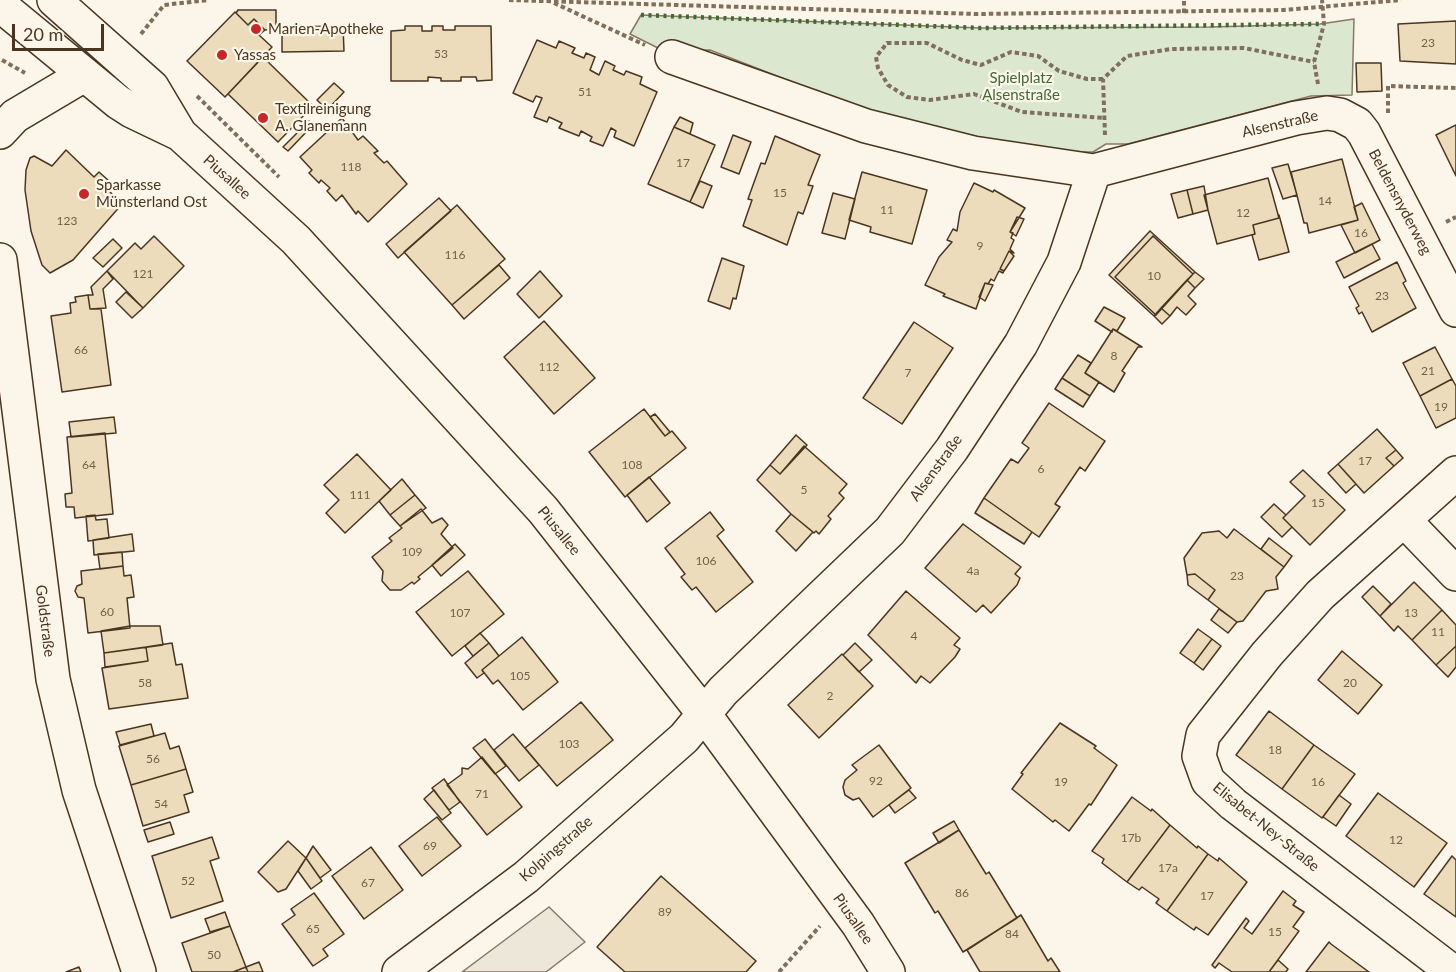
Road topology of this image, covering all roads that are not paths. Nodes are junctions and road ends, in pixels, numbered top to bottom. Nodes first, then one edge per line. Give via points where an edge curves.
1 (54, 0) edge
2 (0, 5) edge
3 (672, 57) road end
4 (84, 75) junction
5 (1327, 113) joint
6 (0, 132) edge
7 (180, 134) junction
8 (1101, 170) junction
9 (0, 260) edge
10 (1456, 310) edge
11 (1456, 473) edge
12 (1404, 520) junction
13 (1456, 574) edge
14 (704, 714) junction
15 (139, 972) edge
16 (399, 972) edge
17 (888, 972) edge
18 (1453, 972) edge

1 - 7 street, Piusallee via 152,87
2 - 4 street, Piusallee
3 - 8 street, Alsenstraße via 866,126 973,153
4 - 6 street via 15,116
4 - 7 street, Piusallee via 132,111
5 - 8 street, Alsenstraße
5 - 10 street, Beldensnyderweg via 1348,118 1364,133
7 - 14 street, Piusallee via 296,240 387,336 543,510
8 - 14 street, Alsenstraße via 1064,262 1021,344 952,449 890,531 723,691
9 - 15 street, Goldstraße via 53,679 79,790
11 - 12 street
12 - 13 street
12 - 18 street, Elisabet-Ney-Straße via 1320,595 1267,654 1203,735 1199,756 1208,781 1233,804
14 - 16 street, Kolpingstraße via 684,738 526,877
14 - 17 street, Piusallee via 858,924

